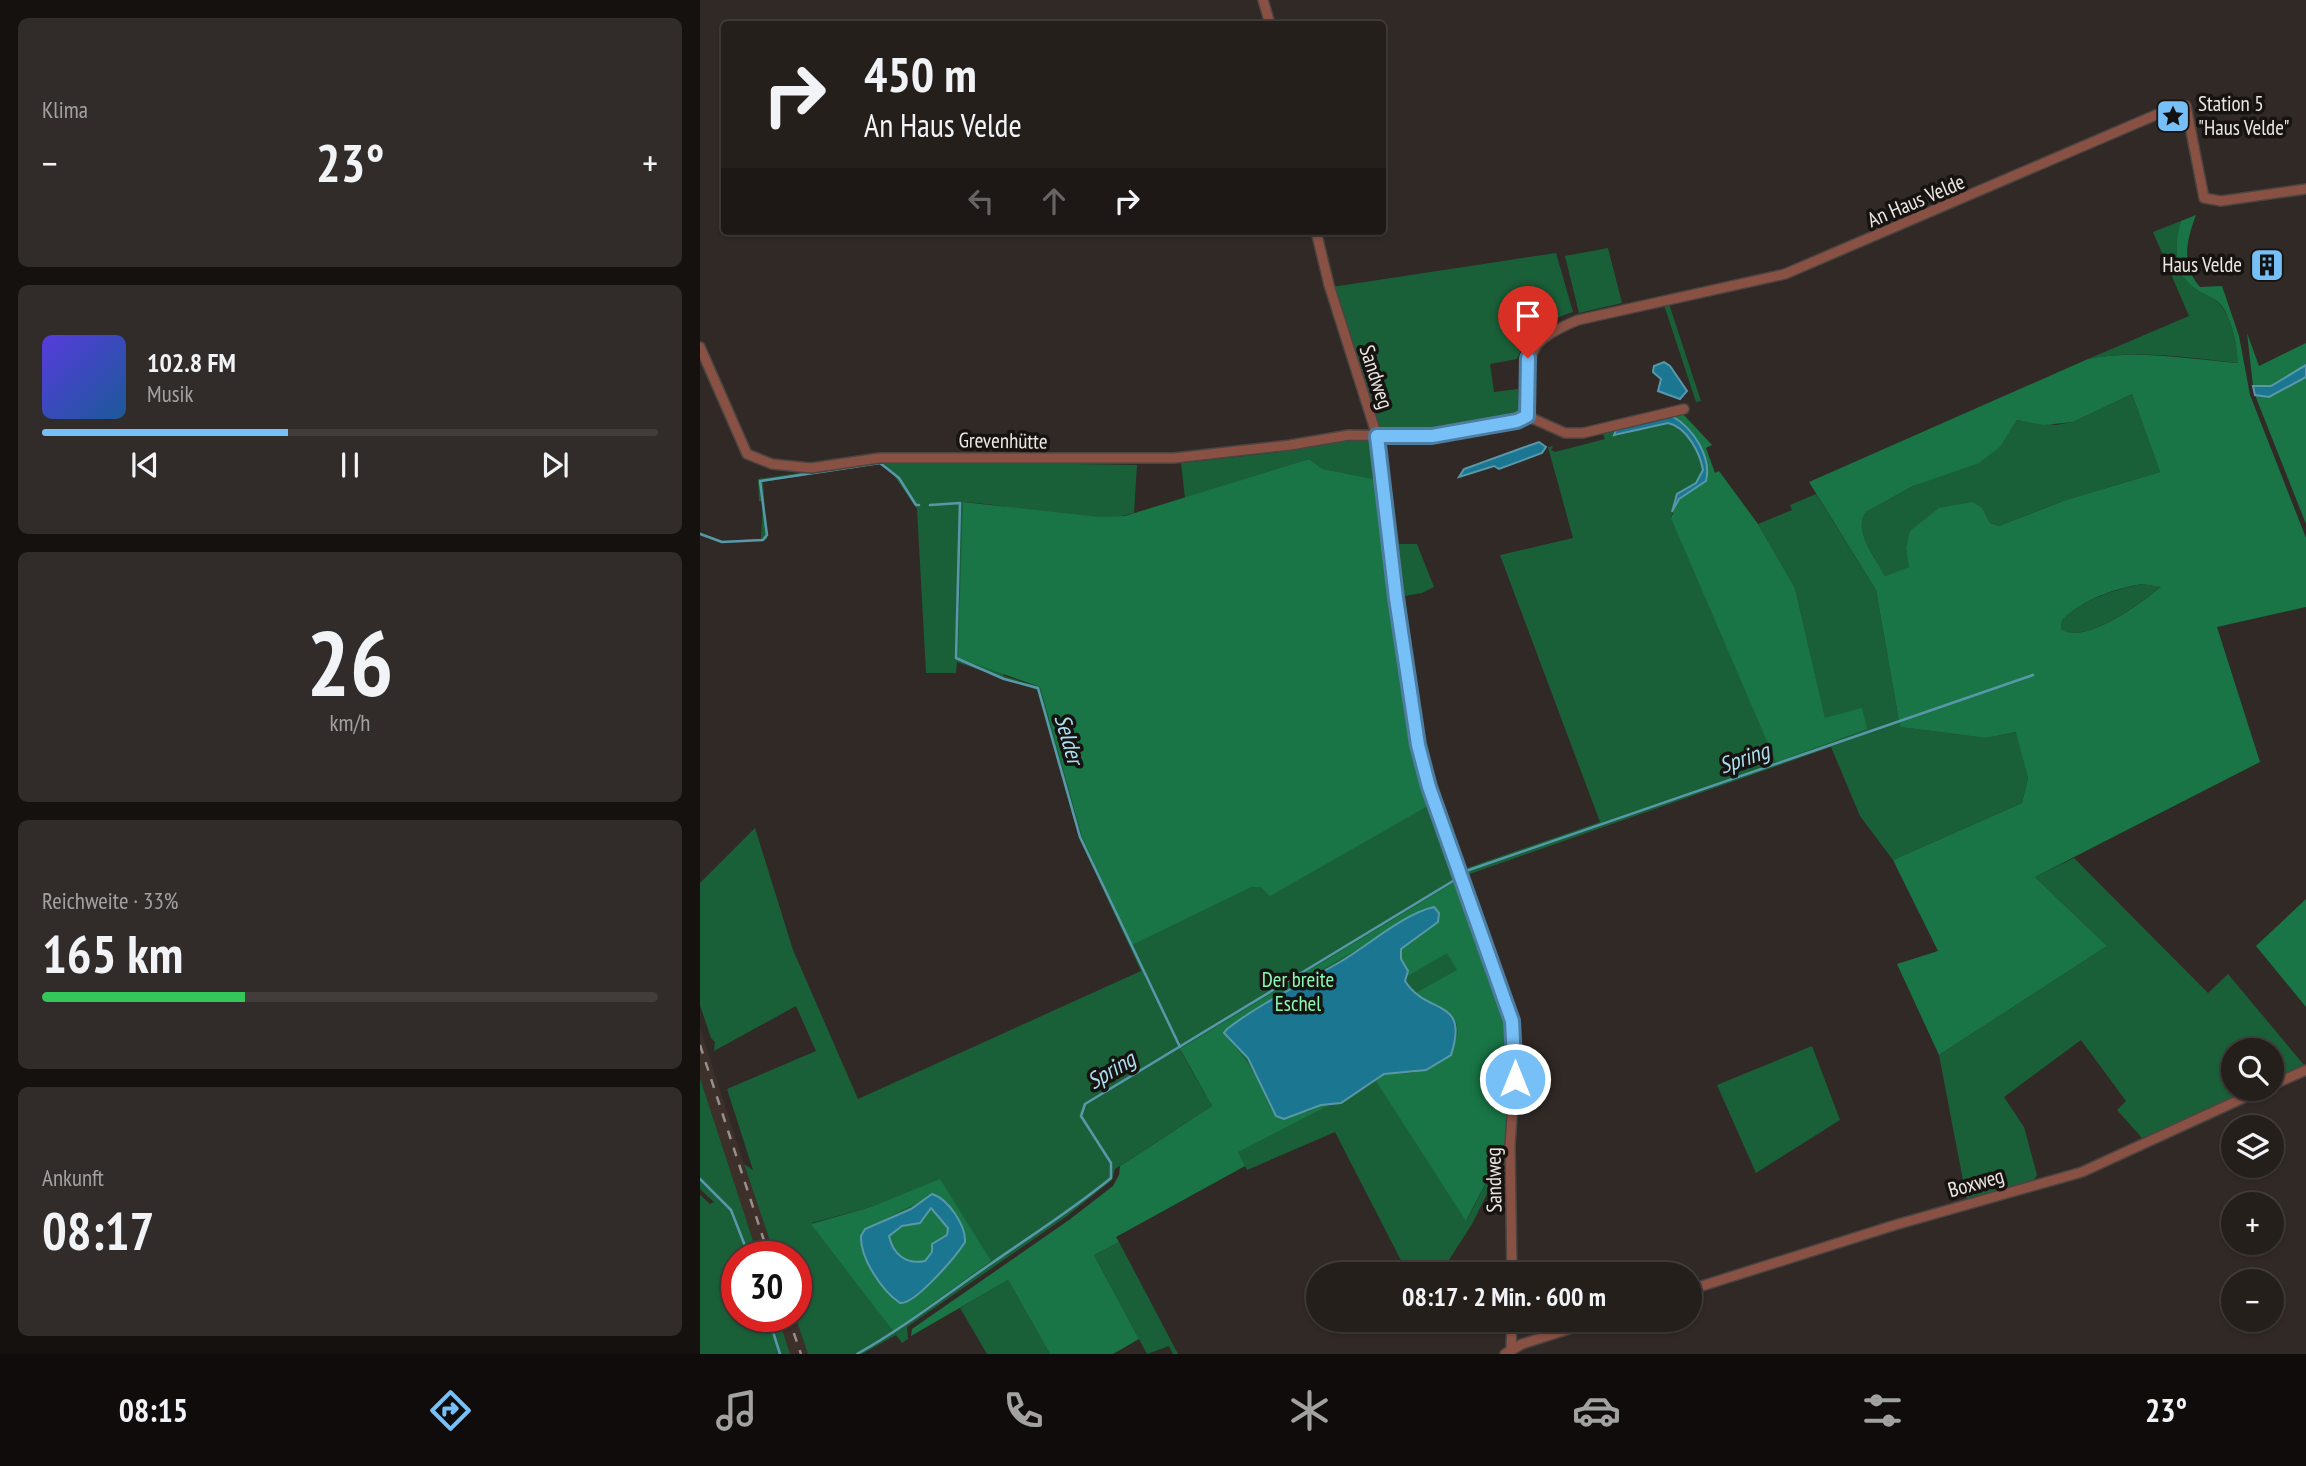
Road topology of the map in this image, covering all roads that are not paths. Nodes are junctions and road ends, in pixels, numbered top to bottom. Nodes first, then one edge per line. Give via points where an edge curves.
1 (1263, 0) edge
2 (1269, 21) edge
3 (2306, 189) edge
4 (1317, 235) edge
5 (700, 347) edge
6 (1684, 409) dead end
7 (1527, 416) junction
8 (1377, 436) junction
9 (2306, 1070) edge
10 (2284, 1080) edge
11 (2237, 1101) edge
12 (1512, 1262) edge
13 (1702, 1286) edge
14 (1511, 1332) edge
15 (1565, 1332) edge
16 (1509, 1353) edge

1 - 2 street
3 - 7 street, An Haus Velde via 2221,201 2204,198 2186,106 2172,108 1785,274 1578,320 1554,330 1538,341 1528,358
4 - 8 street, Sandweg
5 - 8 street, Grevenhütte via 747,454 772,464 811,468 879,458 1174,458 1349,435
6 - 7 street via 1583,433 1565,433
7 - 8 street via 1432,436
8 - 12 street, Sandweg via 1418,745 1512,1021 1516,1057 1510,1145
9 - 10 street
11 - 13 street, Boxweg via 2082,1172
14 - 16 street
15 - 16 street

